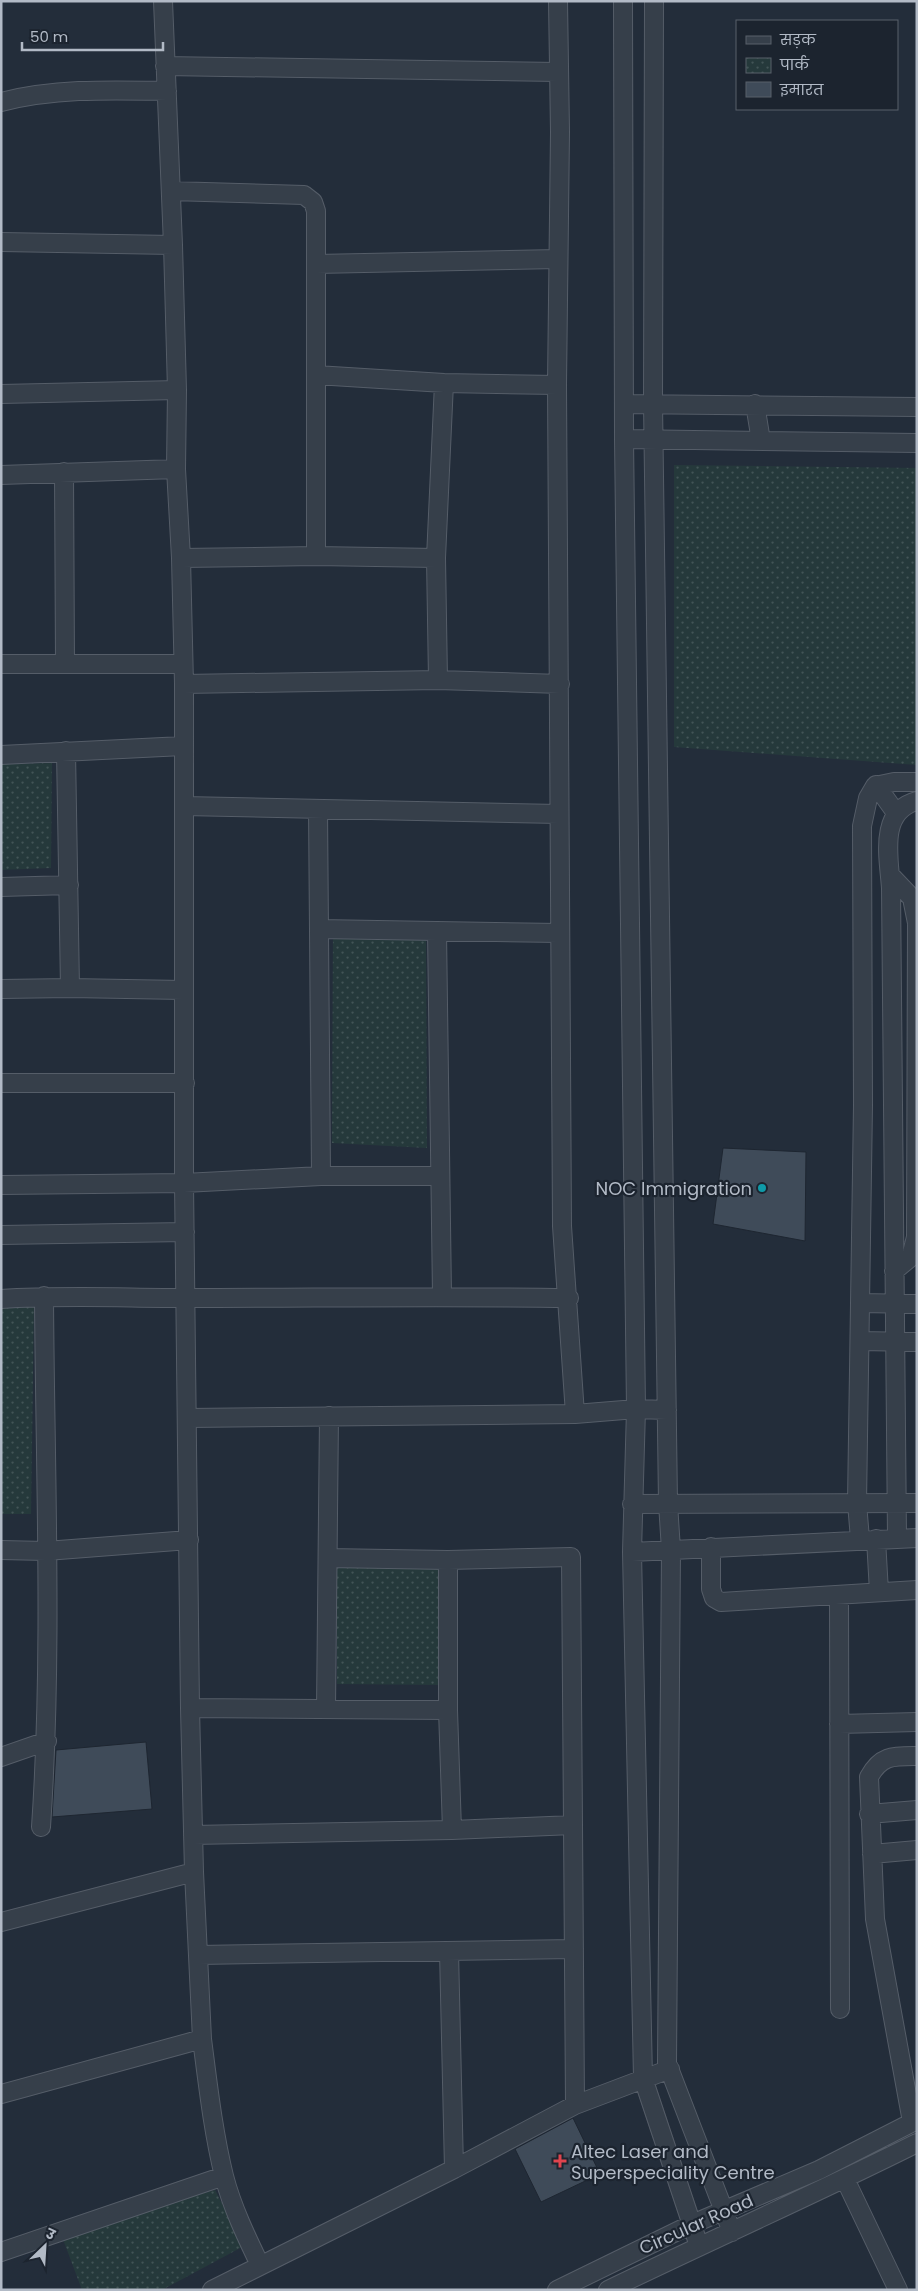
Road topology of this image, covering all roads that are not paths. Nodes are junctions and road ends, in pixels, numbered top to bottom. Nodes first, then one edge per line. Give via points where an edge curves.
1 (163, 1) edge
2 (558, 1) edge
3 (623, 1) edge
4 (654, 1) edge
5 (166, 66) junction
6 (558, 72) junction
7 (167, 90) junction
8 (1, 102) edge
9 (171, 191) junction
10 (1, 242) edge
11 (173, 245) junction
12 (558, 259) junction
13 (316, 264) junction
14 (316, 375) junction
15 (444, 383) junction
16 (557, 385) junction
17 (177, 390) junction
18 (1, 394) edge
19 (625, 404) junction
20 (653, 404) junction
21 (755, 404) junction
22 (917, 407) edge
23 (624, 439) junction
24 (654, 440) junction
25 (761, 441) junction
26 (917, 443) edge
27 (176, 469) junction
28 (64, 472) junction
29 (1, 475) edge
30 (316, 556) junction
31 (181, 558) junction
32 (436, 558) junction
33 (65, 663) junction
34 (1, 664) edge
35 (182, 664) junction
36 (438, 680) junction
37 (184, 684) junction
38 (560, 684) junction
39 (182, 746) junction
40 (66, 751) junction
41 (1, 755) edge
42 (917, 782) edge
43 (876, 786) junction
44 (917, 801) edge
45 (184, 806) junction
46 (318, 809) junction
47 (896, 813) junction
48 (559, 814) junction
49 (890, 874) junction
50 (69, 884) junction
51 (1, 887) edge
52 (319, 929) junction
53 (437, 931) junction
54 (559, 933) junction
55 (70, 988) junction
56 (1, 989) edge
57 (183, 990) junction
58 (1, 1083) edge
59 (185, 1084) junction
60 (321, 1176) junction
61 (440, 1176) junction
62 (184, 1183) junction
63 (1, 1185) edge
64 (185, 1232) junction
65 (1, 1235) edge
66 (894, 1271) junction
67 (44, 1296) junction
68 (442, 1296) junction
69 (186, 1298) junction
70 (569, 1298) junction
71 (1, 1299) edge
72 (861, 1303) junction
73 (894, 1304) junction
74 (917, 1304) edge
75 (860, 1342) junction
76 (894, 1342) junction
77 (917, 1342) edge
78 (636, 1409) junction
79 (667, 1410) junction
80 (575, 1414) junction
81 (329, 1416) junction
82 (188, 1418) junction
83 (668, 1503) junction
84 (857, 1503) junction
85 (895, 1503) junction
86 (917, 1503) edge
87 (632, 1504) junction
88 (897, 1538) junction
89 (917, 1538) edge
90 (868, 1539) junction
91 (189, 1540) junction
92 (711, 1547) junction
93 (1, 1550) edge
94 (671, 1550) junction
95 (46, 1551) junction
96 (632, 1552) junction
97 (328, 1558) junction
98 (448, 1560) junction
99 (917, 1590) edge
100 (878, 1592) junction
101 (838, 1595) junction
102 (190, 1708) junction
103 (326, 1709) junction
104 (448, 1710) junction
105 (917, 1722) edge
106 (839, 1724) junction
107 (47, 1740) junction
108 (917, 1756) edge
109 (1, 1757) edge
110 (917, 1810) edge
111 (869, 1814) junction
112 (573, 1825) junction
113 (41, 1827) dead end
114 (452, 1830) junction
115 (193, 1836) junction
116 (917, 1850) edge
117 (872, 1854) junction
118 (194, 1872) junction
119 (1, 1922) edge
120 (574, 1950) junction
121 (449, 1951) junction
122 (199, 1955) junction
123 (840, 2009) dead end
124 (202, 2039) junction
125 (670, 2069) junction
126 (643, 2078) junction
127 (1, 2094) edge
128 (575, 2105) junction
129 (915, 2121) edge
130 (917, 2143) edge
131 (454, 2169) junction
132 (224, 2176) junction
133 (845, 2179) junction
134 (723, 2211) junction
135 (690, 2225) junction
136 (732, 2232) junction
137 (698, 2246) junction
138 (1, 2252) edge
139 (260, 2265) junction
140 (212, 2290) edge
141 (557, 2290) edge
142 (608, 2290) edge
143 (898, 2290) edge

1 - 5 street
2 - 6 street
3 - 19 street
4 - 20 street
5 - 6 street
5 - 7 street
6 - 12 street
7 - 8 street via 79,90
7 - 9 street
9 - 11 street
9 - 13 street via 304,195 313,202 316,211
10 - 11 street
11 - 17 street
12 - 13 street
12 - 16 street
13 - 14 street
14 - 15 street
14 - 30 street
15 - 16 street
15 - 32 street
16 - 38 street
17 - 18 street
17 - 27 street
19 - 20 street
19 - 23 street
20 - 21 street
20 - 24 street
21 - 22 street
21 - 25 street
23 - 24 street
23 - 78 street
24 - 25 street
24 - 79 street
25 - 26 street
27 - 28 street
27 - 31 street
28 - 29 street
28 - 33 street
30 - 31 street
30 - 32 street
31 - 35 street
32 - 36 street
33 - 34 street
33 - 35 street
35 - 37 street
36 - 37 street
36 - 38 street
37 - 39 street
38 - 48 street
39 - 40 street
39 - 45 street
40 - 41 street
40 - 50 street
42 - 43 street
43 - 47 street
43 - 72 street via 868,798 862,826
44 - 47 street
45 - 46 street
45 - 57 street
46 - 48 street
46 - 52 street
47 - 49 street via 888,831
48 - 54 street
49 - 66 street
49 - 66 street via 912,898 917,923 916,1237 912,1257
50 - 51 street
50 - 55 street
52 - 53 street
52 - 60 street
53 - 54 street
53 - 61 street
54 - 70 street via 562,1226
55 - 56 street
55 - 57 street
57 - 59 street
58 - 59 street
59 - 62 street
60 - 61 street
60 - 62 street
61 - 68 street
62 - 63 street
62 - 64 street
64 - 65 street
64 - 69 street
66 - 73 street
67 - 69 street
67 - 71 street
67 - 95 street
68 - 69 street
68 - 70 street
69 - 82 street
70 - 80 street
72 - 73 street
72 - 75 street
73 - 74 street
73 - 76 street
75 - 76 street
75 - 84 street
76 - 77 street
76 - 85 street
78 - 79 street
78 - 80 street
78 - 87 street
79 - 83 street
80 - 81 street
81 - 82 street
81 - 97 street
82 - 91 street
83 - 84 street
83 - 87 street
83 - 94 street
84 - 85 street
84 - 90 street
85 - 86 street
85 - 88 street
87 - 96 street
88 - 89 street
88 - 90 street
90 - 92 street
90 - 100 street
91 - 95 street
91 - 102 street
92 - 94 street
92 - 101 street via 711,1589 714,1598 721,1602
93 - 95 street
94 - 96 street
94 - 125 street via 667,2063
95 - 107 street
96 - 126 street
97 - 98 street
97 - 103 street
98 - 104 street
98 - 112 street via 571,1557
99 - 100 street
100 - 101 street
101 - 106 street
102 - 103 street
102 - 115 street
103 - 104 street
104 - 114 street
105 - 106 street
106 - 123 street
107 - 109 street
107 - 113 street
108 - 111 street via 895,1756 876,1765 869,1777
110 - 111 street
111 - 117 street
112 - 114 street
112 - 120 street
114 - 115 street
115 - 118 street
116 - 117 street
117 - 129 street via 875,1919
118 - 119 street
118 - 122 street
120 - 121 street
120 - 128 street
121 - 122 street
121 - 131 street
122 - 124 street
124 - 127 street
124 - 132 street
125 - 126 street
125 - 134 street
126 - 128 street
126 - 135 street
128 - 131 street
129 - 134 street, Circular Road via 819,2170
130 - 133 street, Circular Road
131 - 139 street
132 - 138 street
132 - 139 street
133 - 136 street, Circular Road
133 - 143 street
134 - 135 street, Circular Road
134 - 136 street
135 - 137 street
135 - 141 street, Circular Road
136 - 137 street, Circular Road
137 - 142 street, Circular Road
139 - 140 street

